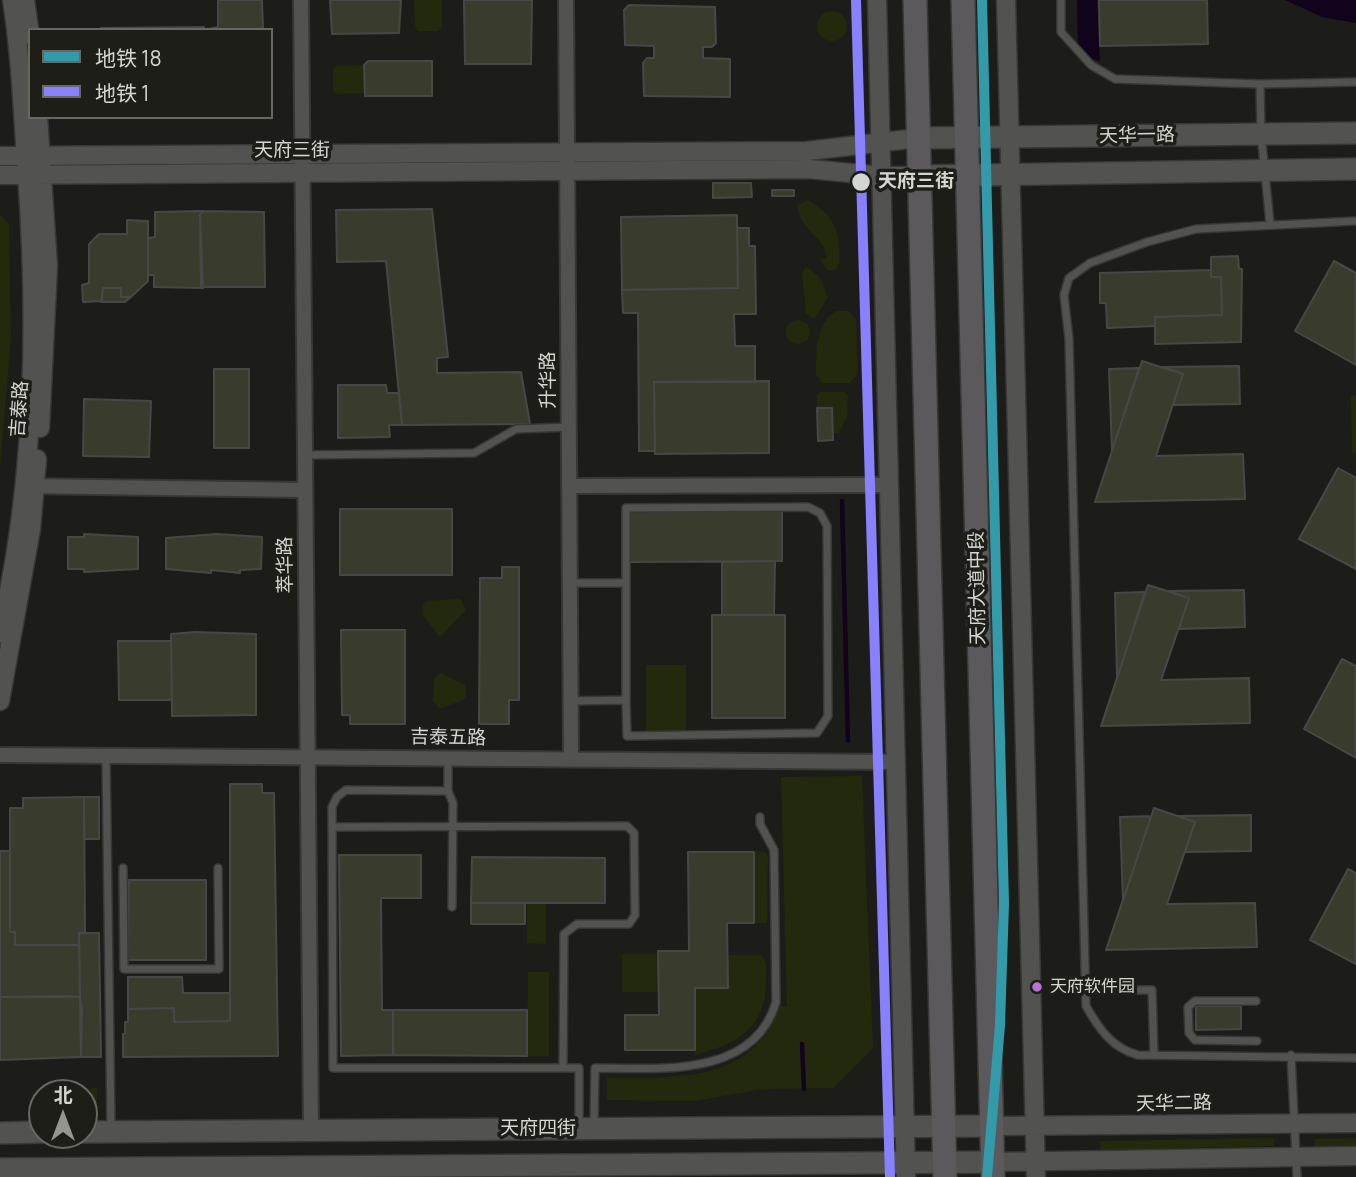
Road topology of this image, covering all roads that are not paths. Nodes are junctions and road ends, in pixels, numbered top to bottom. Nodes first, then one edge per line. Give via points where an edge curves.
1 (12, 0) edge
2 (25, 0) edge
3 (301, 0) edge
4 (566, 0) edge
5 (877, 0) edge
6 (915, 0) edge
7 (963, 0) edge
8 (1006, 0) edge
9 (1061, 0) edge
10 (29, 28) edge
11 (1356, 82) edge
12 (1260, 84) junction
13 (28, 117) edge
14 (28, 119) edge
15 (38, 119) edge
16 (1356, 133) edge
17 (1261, 134) junction
18 (1010, 137) junction
19 (918, 138) junction
20 (966, 138) junction
21 (881, 142) junction
22 (567, 152) junction
23 (0, 156) edge
24 (302, 163) junction
25 (34, 165) junction
26 (1356, 169) edge
27 (1265, 170) junction
28 (567, 171) junction
29 (1011, 174) junction
30 (0, 175) edge
31 (968, 175) junction
32 (882, 176) junction
33 (919, 176) junction
34 (1356, 221) edge
35 (1270, 223) junction
36 (569, 427) junction
37 (305, 455) junction
38 (889, 485) junction
39 (29, 486) junction
40 (569, 486) junction
41 (305, 490) junction
42 (570, 583) junction
43 (626, 583) junction
44 (4, 629) edge
45 (626, 700) junction
46 (0, 701) edge
47 (571, 701) junction
48 (0, 755) edge
49 (106, 756) junction
50 (307, 756) junction
51 (448, 756) junction
52 (571, 759) junction
53 (896, 762) junction
54 (448, 791) junction
55 (760, 817) dead end
56 (332, 827) junction
57 (453, 827) junction
58 (123, 868) dead end
59 (218, 868) dead end
60 (452, 907) dead end
61 (1085, 990) junction
62 (1256, 1000) dead end
63 (1257, 1041) dead end
64 (1154, 1055) junction
65 (1291, 1055) junction
66 (1356, 1058) edge
67 (564, 1068) junction
68 (1356, 1123) edge
69 (1295, 1124) junction
70 (944, 1126) junction
71 (992, 1126) junction
72 (905, 1127) junction
73 (1035, 1127) junction
74 (587, 1129) junction
75 (311, 1130) junction
76 (28, 1132) edge
77 (98, 1132) edge
78 (111, 1132) junction
79 (0, 1133) edge
80 (1356, 1156) edge
81 (1296, 1157) junction
82 (0, 1169) edge
83 (1036, 1169) edge
84 (906, 1170) edge
85 (945, 1170) edge
86 (993, 1170) edge
87 (585, 1171) edge
88 (52, 1173) edge
89 (1297, 1177) edge

1 - 13 street, 吉泰路
2 - 10 street
3 - 24 street, 萃华路
4 - 22 street, 升华路
5 - 21 street
6 - 19 main road
7 - 20 main road, 天府大道中段
8 - 18 street
9 - 12 lane via 1061,33 1091,65 1115,79
11 - 12 lane
12 - 17 lane
14 - 25 street, 吉泰路
15 - 25 street, 吉泰路
16 - 17 main road, 天华一路
17 - 18 main road, 天华一路
17 - 27 lane
18 - 20 main road, 天华一路
18 - 29 street
19 - 20 main road, 天华一路
19 - 21 street, 天府三街
19 - 33 main road
20 - 31 main road, 天府大道中段
21 - 22 street, 天府三街 via 807,151
21 - 32 street
22 - 24 street, 天府三街
22 - 28 street, 升华路
23 - 25 street, 天府三街
24 - 25 street, 天府三街
24 - 28 street, 天府三街
24 - 37 street, 萃华路
25 - 30 street, 天府三街
25 - 39 street, 吉泰路 via 48,266 43,405
26 - 27 main road
27 - 29 main road
27 - 35 lane
28 - 32 street, 天府三街 via 809,169
28 - 36 street, 升华路
29 - 31 main road
29 - 73 street
31 - 33 main road
31 - 71 main road, 天府大道中段
32 - 33 street, 天府三街
32 - 38 street
33 - 70 main road
34 - 35 lane
35 - 61 lane via 1196,229 1147,242 1090,263 1069,278 1064,295 1069,339
36 - 37 lane via 516,429 474,453
36 - 40 street, 升华路
37 - 41 street, 萃华路
38 - 40 street
38 - 53 street
39 - 41 street
39 - 44 street, 吉泰路
40 - 42 street, 升华路
41 - 50 street, 萃华路
42 - 43 lane
42 - 47 street, 升华路
43 - 45 lane
43 - 45 lane via 626,508 808,507 820,513 827,526 828,716 817,733 626,736
44 - 46 street, 吉泰路
45 - 47 lane
47 - 52 street, 升华路
48 - 49 street, 吉泰五路
49 - 50 street, 吉泰五路
49 - 78 lane
50 - 51 street, 吉泰五路
50 - 75 street, 萃华路
51 - 52 street, 吉泰五路
51 - 54 lane
52 - 53 street, 吉泰五路
53 - 72 street
54 - 56 lane via 346,790 332,807
54 - 57 lane
55 - 74 lane via 774,850 776,1002 772,1014 755,1036 707,1065 595,1068
56 - 57 lane
56 - 67 lane via 333,1068
57 - 60 lane
57 - 67 lane via 627,826 634,833 635,915 629,923 577,923 564,934
58 - 59 lane via 124,969 219,970
61 - 64 lane via 1086,1006 1114,1044 1124,1051
61 - 64 lane via 1152,990
62 - 63 lane via 1195,1001 1188,1007 1189,1033 1195,1040
64 - 65 lane
65 - 66 lane
65 - 69 lane
67 - 74 lane via 579,1068
68 - 69 street, 天华二路
69 - 73 street, 天华二路
69 - 81 lane
70 - 71 main road, 天府四街
70 - 72 main road, 天府四街
70 - 85 main road
71 - 73 street, 天华二路
71 - 86 main road, 天府大道中段
72 - 74 main road, 天府四街
72 - 84 street
73 - 83 street
74 - 75 main road, 天府四街
75 - 78 main road, 天府四街
76 - 79 main road
77 - 78 main road, 天府四街
80 - 81 street
81 - 83 street
81 - 89 lane
82 - 88 main road, 天府四街
83 - 86 street
84 - 85 main road, 天府四街
84 - 87 main road, 天府四街
85 - 86 main road, 天府四街
87 - 88 main road, 天府四街

